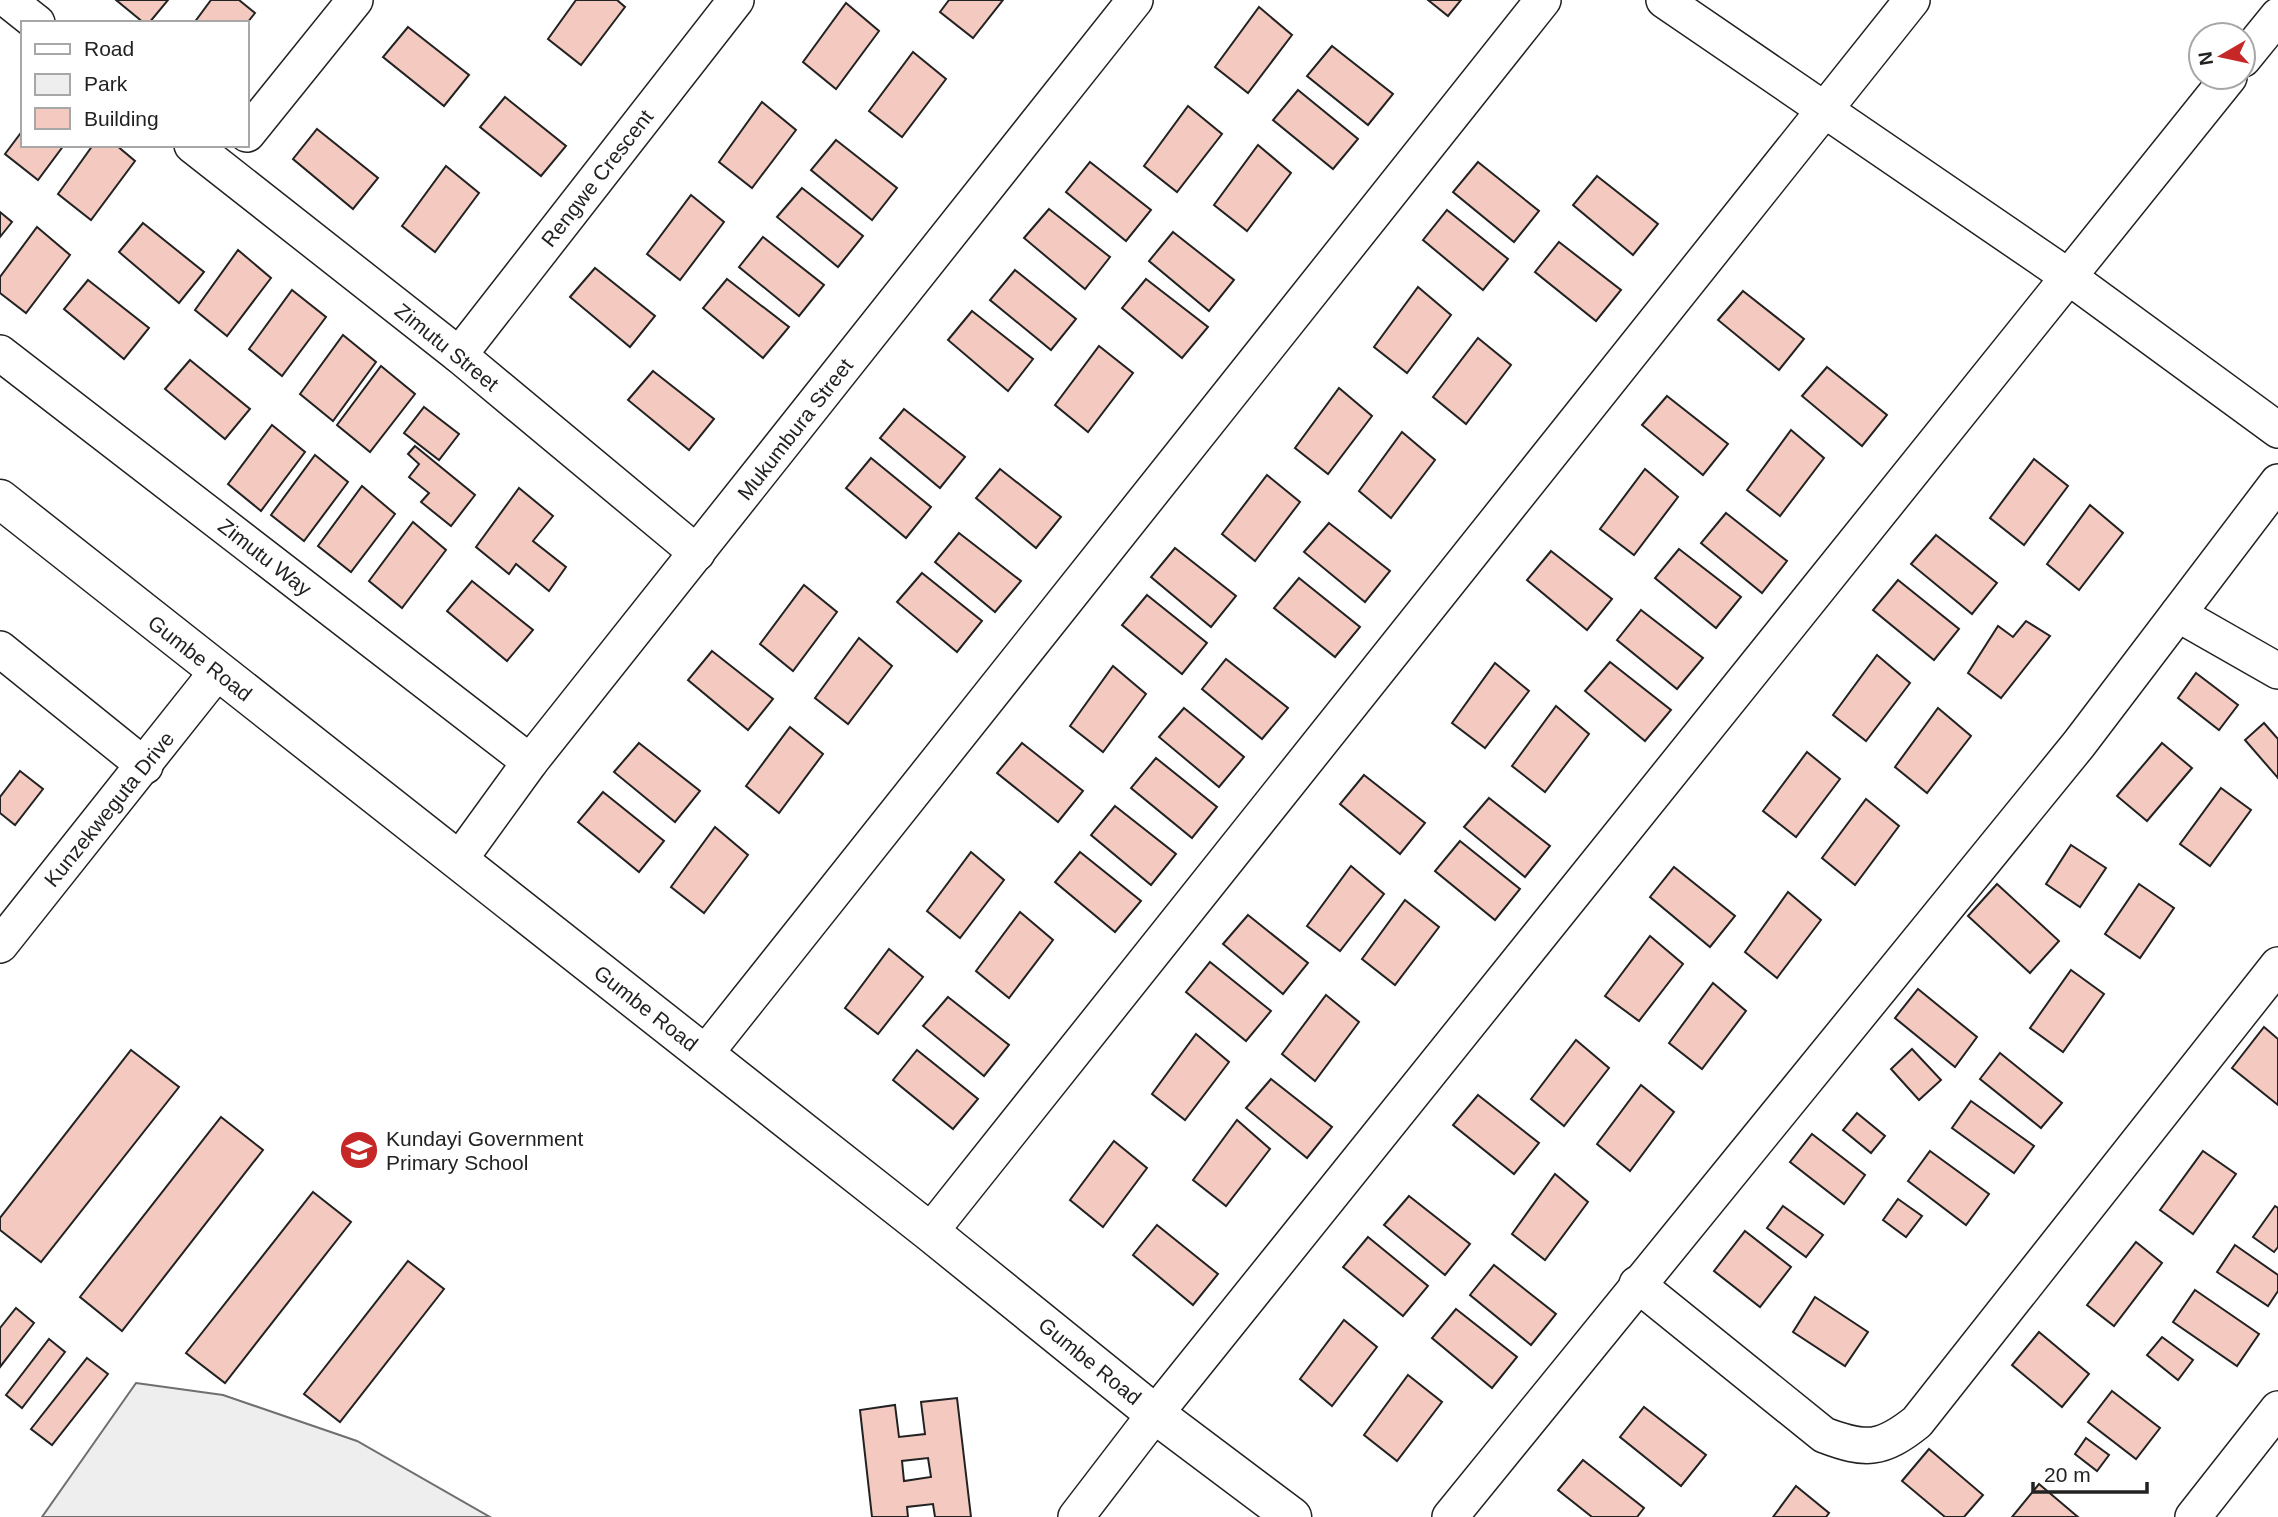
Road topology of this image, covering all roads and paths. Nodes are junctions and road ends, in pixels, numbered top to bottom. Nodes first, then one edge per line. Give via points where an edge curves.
1 (8, 0) edge
2 (355, 0) edge
3 (736, 0) edge
4 (1135, 0) edge
5 (1543, 0) edge
6 (1664, 0) edge
7 (1912, 0) edge
8 (2278, 16) edge
9 (34, 21) edge
10 (2257, 42) edge
11 (2218, 91) edge
12 (1824, 111) junction
13 (248, 133) edge
14 (199, 147) edge
15 (229, 156) edge
16 (2069, 277) junction
17 (0, 353) edge
18 (459, 355) junction
19 (2278, 429) edge
20 (2278, 482) edge
21 (0, 499) edge
22 (697, 553) junction
23 (2178, 614) junction
24 (0, 649) edge
25 (217, 671) junction
26 (2278, 671) edge
27 (530, 762) junction
28 (145, 766) junction
29 (459, 860) junction
30 (0, 945) edge
31 (2278, 965) edge
32 (704, 1055) junction
33 (930, 1232) junction
34 (1637, 1284) junction
35 (2278, 1409) edge
36 (1154, 1414) junction
37 (1461, 1513) edge
38 (1076, 1517) edge
39 (1292, 1517) edge
40 (2193, 1517) edge

1 - 9 street
2 - 13 street
3 - 18 street, Rengwe Crescent
4 - 22 street, Mukumbura Street
5 - 32 street
6 - 12 street
7 - 12 street
8 - 10 street
11 - 16 street
12 - 16 street
12 - 33 street
14 - 15 street, Zimutu Street
15 - 18 street, Zimutu Street
16 - 19 street
16 - 36 street
17 - 27 street, Zimutu Way
18 - 22 street, Zimutu Street
20 - 23 street
21 - 25 street, Gumbe Road
22 - 27 street, Mukumbura Street
23 - 26 street
23 - 34 street via 2079,744
24 - 28 street
25 - 28 street, Kunzekweguta Drive
25 - 29 street, Gumbe Road
27 - 29 street, Mukumbura Street
28 - 30 street, Kunzekweguta Drive
29 - 32 street, Gumbe Road
31 - 34 street via 1917,1422 1896,1438 1873,1447 1852,1446 1824,1435
32 - 33 street, Gumbe Road
33 - 36 street, Gumbe Road
34 - 37 street
35 - 40 street
36 - 38 street
36 - 39 street, Gumbe Road

